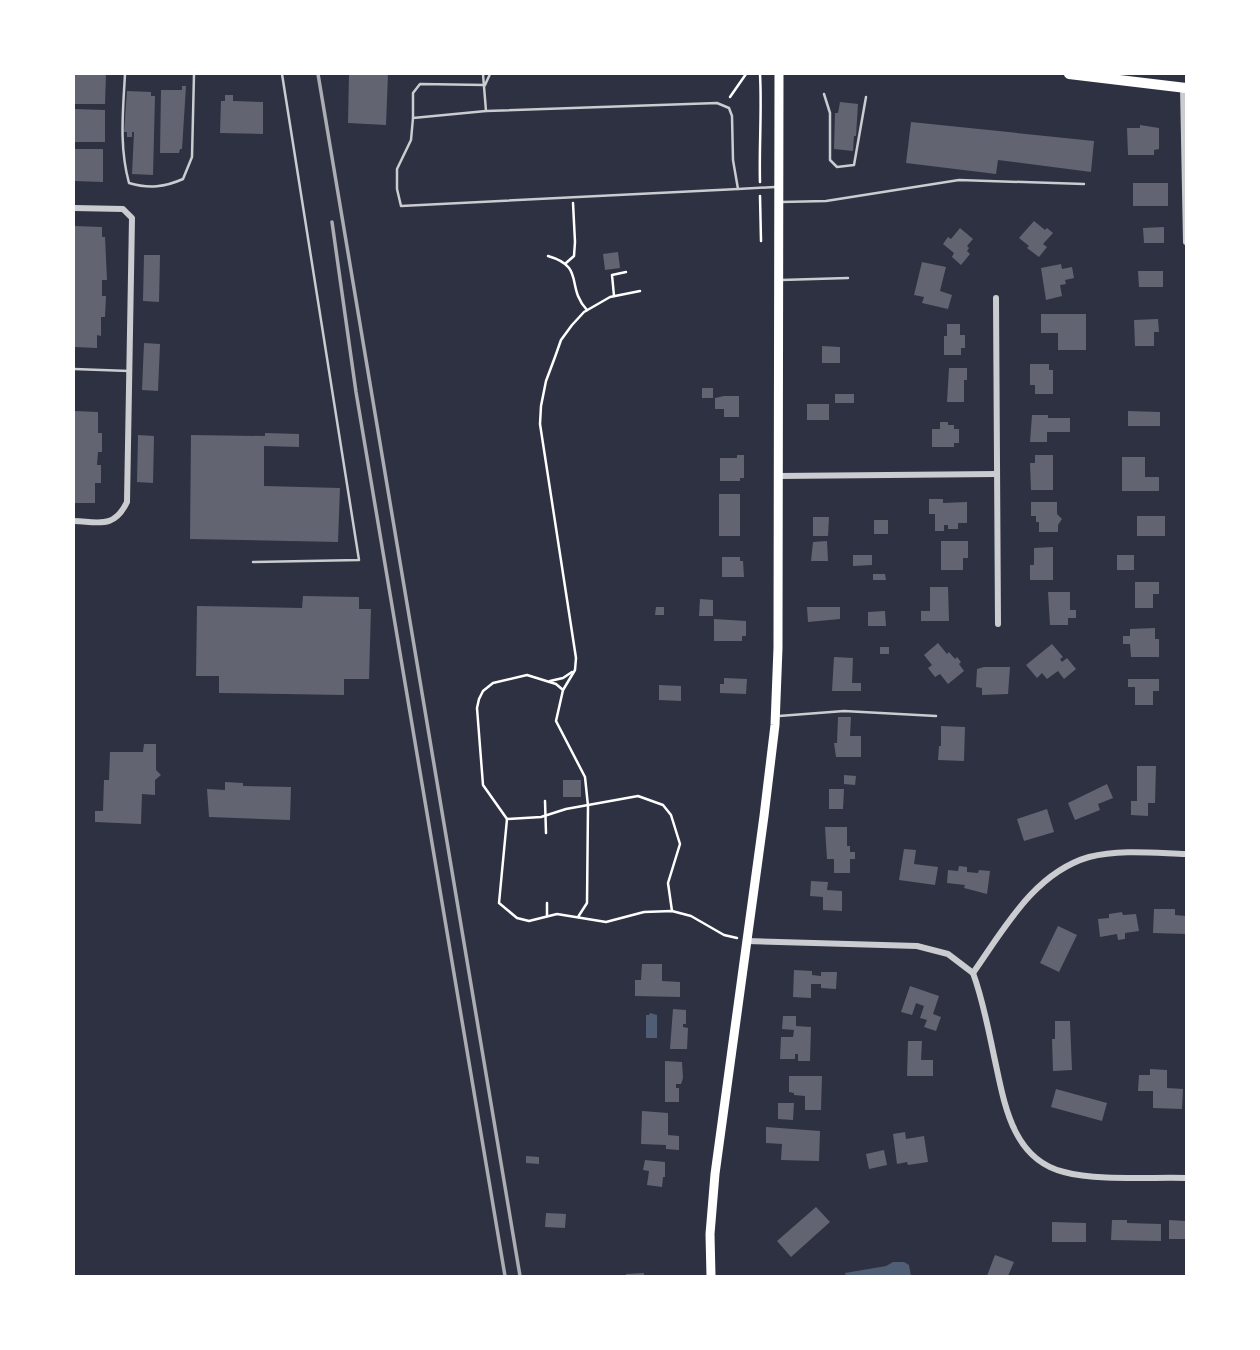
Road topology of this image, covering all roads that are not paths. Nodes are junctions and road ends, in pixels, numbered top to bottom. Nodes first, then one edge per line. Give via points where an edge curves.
1 (125, 74) edge
2 (194, 74) edge
3 (282, 74) edge
4 (483, 74) edge
5 (490, 74) edge
6 (779, 74) edge
7 (1069, 74) edge
8 (485, 85) junction
9 (1185, 87) edge
10 (824, 94) dead end
11 (866, 97) dead end
12 (486, 111) junction
13 (413, 118) junction
14 (1084, 184) dead end
15 (778, 186) junction
16 (738, 189) junction
17 (778, 202) junction
18 (74, 208) edge
19 (1186, 242) edge
20 (848, 278) dead end
21 (778, 280) junction
22 (996, 298) dead end
23 (74, 369) edge
24 (129, 371) junction
25 (997, 474) junction
26 (778, 476) junction
27 (74, 521) edge
28 (253, 562) dead end
29 (998, 624) dead end
30 (776, 716) junction
31 (936, 716) dead end
32 (1186, 853) edge
33 (747, 941) junction
34 (974, 973) junction
35 (1186, 1178) edge
36 (712, 1276) edge

1 - 2 lane via 123,161 130,183 144,188 183,179 192,157
3 - 28 lane via 359,561
4 - 8 lane
5 - 8 lane
6 - 15 main road
7 - 9 main road
8 - 12 lane
8 - 13 lane via 420,83 413,93
9 - 19 street
10 - 11 lane via 830,113 830,160 837,166 854,165
12 - 13 lane
12 - 16 lane via 717,103 729,108 732,116
13 - 16 lane via 411,140 397,169 401,206
14 - 17 lane via 959,180 825,201
15 - 16 lane
15 - 17 main road
17 - 21 main road
18 - 24 street via 123,209 132,218
20 - 21 lane
21 - 26 main road
22 - 25 street
23 - 24 lane
24 - 27 street via 127,502 116,519 108,522
25 - 26 street
25 - 29 street
26 - 30 main road
30 - 31 lane via 844,711
30 - 33 main road
32 - 34 street via 1125,852 1089,857 1056,873 1008,921
33 - 34 street via 917,946 948,954
33 - 36 main road via 715,1174
34 - 35 street via 1004,1102 1018,1138 1033,1156 1054,1169 1083,1175

